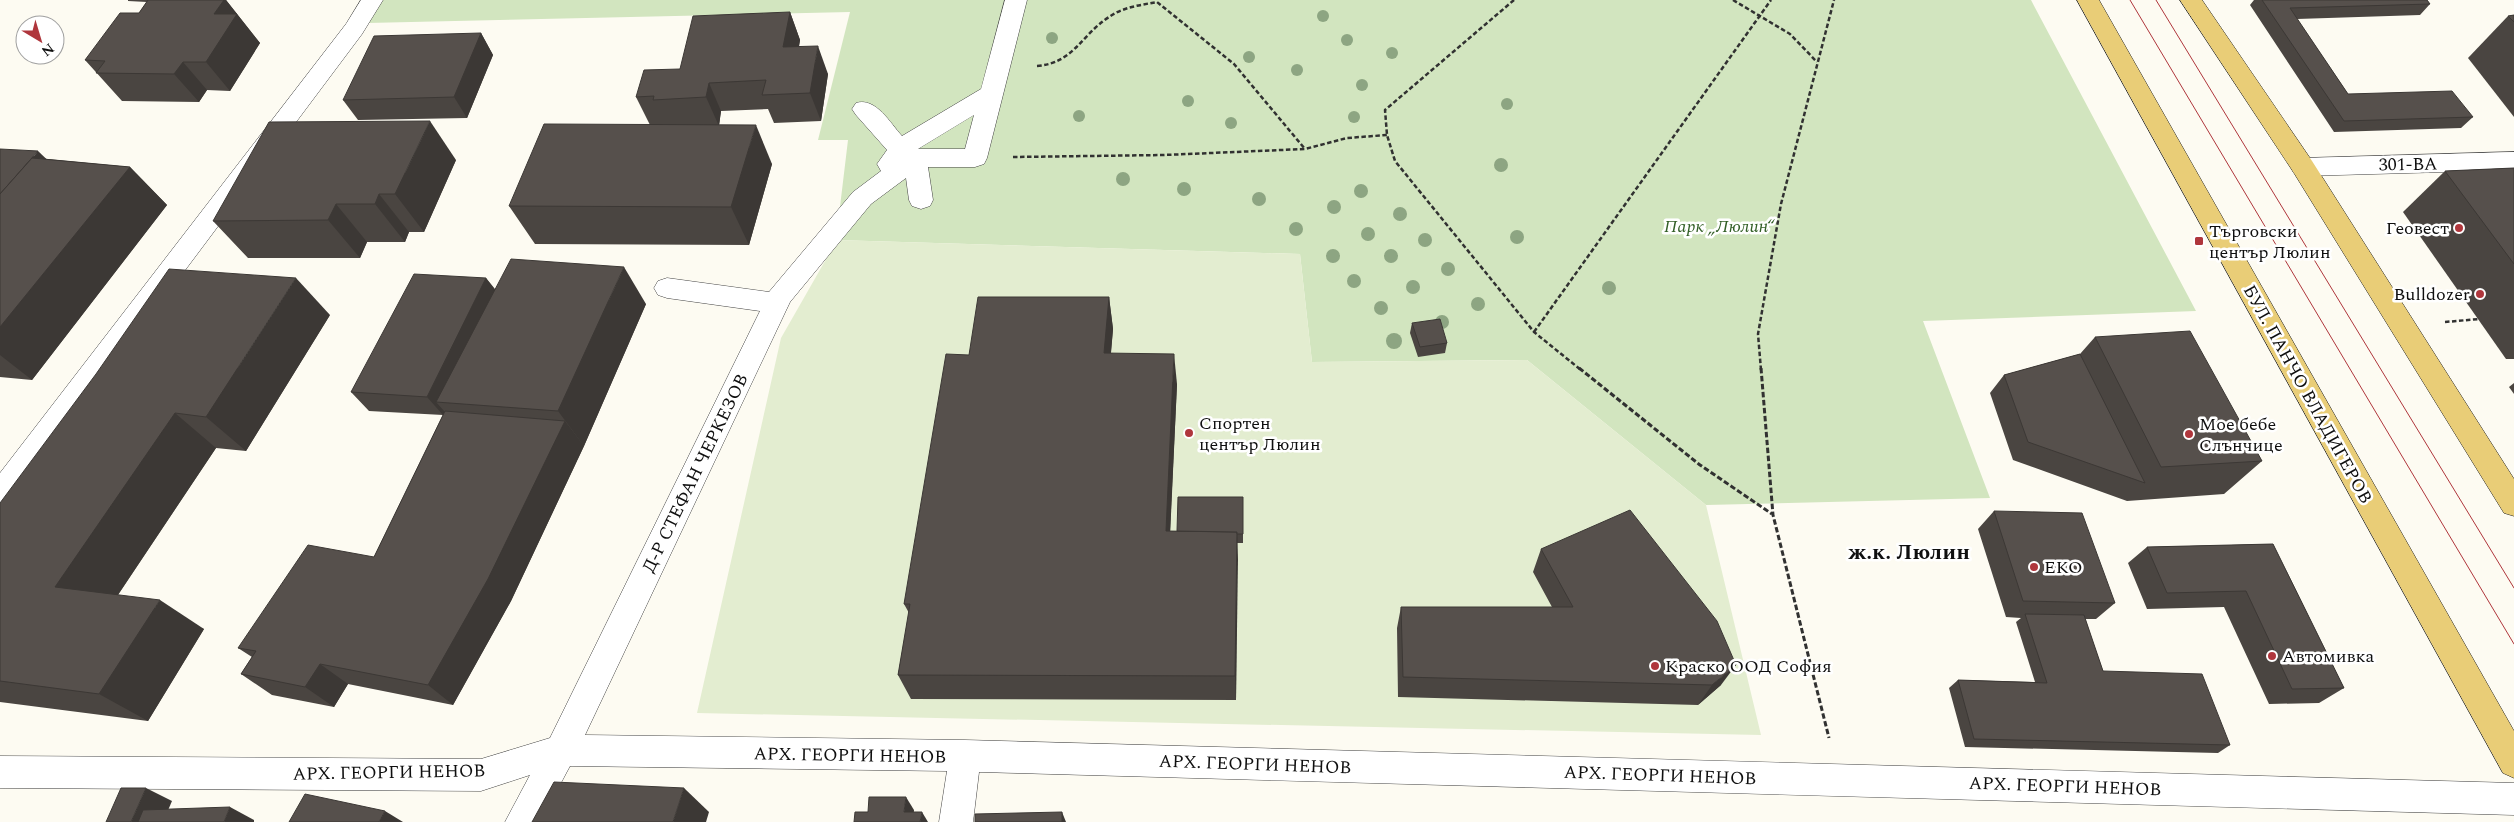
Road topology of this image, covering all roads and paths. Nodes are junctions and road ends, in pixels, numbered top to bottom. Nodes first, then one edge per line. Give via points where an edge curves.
1 (372, 0) edge
2 (1016, 0) edge
3 (1162, 0) edge
4 (1514, 0) edge
5 (1734, 0) edge
6 (1771, 0) edge
7 (1834, 0) edge
8 (2088, 0) edge
9 (2191, 0) edge
10 (1156, 1) edge
11 (1759, 14) junction
12 (1003, 56) junction
13 (1817, 62) junction
14 (989, 94) junction
15 (864, 109) dead end
16 (1387, 135) junction
17 (1305, 148) junction
18 (908, 154) junction
19 (975, 158) junction
20 (2514, 161) edge
21 (2302, 167) junction
22 (921, 200) dead end
23 (667, 288) dead end
24 (777, 303) junction
25 (2479, 319) dead end
26 (2445, 322) dead end
27 (1534, 332) junction
28 (0, 495) edge
29 (2514, 504) edge
30 (1772, 515) junction
31 (561, 750) junction
32 (965, 756) junction
33 (2514, 762) edge
34 (0, 772) edge
35 (1839, 780) junction
36 (2514, 799) edge
37 (522, 822) edge
38 (956, 822) edge

1 - 28 street via 354,30
2 - 12 street
3 - 10 path
4 - 16 path via 1385,110
5 - 11 path
6 - 11 path
7 - 13 path
8 - 33 main road, БУЛ. ПАНЧО ВЛАДИГЕРОВ
9 - 21 main road
10 - 12 path via 1108,17 1063,61 1047,67 1031,66
10 - 17 path via 1234,64
11 - 13 path via 1790,34
11 - 27 path
12 - 14 street
13 - 30 path via 1781,204 1758,334
14 - 18 street, Д-Р СТЕФАН ЧЕРКЕЗОВ
14 - 19 street
15 - 18 street
16 - 17 path via 1347,138
16 - 27 path via 1395,161
17 - 19 path via 1164,155
18 - 19 street
18 - 22 street
18 - 24 street, Д-Р СТЕФАН ЧЕРКЕЗОВ via 862,198
20 - 21 street, 301-ВА
21 - 29 main road
23 - 24 street
24 - 31 street, Д-Р СТЕФАН ЧЕРКЕЗОВ
25 - 26 path
27 - 30 path via 1700,465
30 - 35 path
31 - 32 street, АРХ. ГЕОРГИ НЕНОВ
31 - 34 street, АРХ. ГЕОРГИ НЕНОВ via 481,775
31 - 37 street, Д-Р СТЕФАН ЧЕРКЕЗОВ
32 - 35 street, АРХ. ГЕОРГИ НЕНОВ
32 - 38 street
35 - 36 street, АРХ. ГЕОРГИ НЕНОВ

